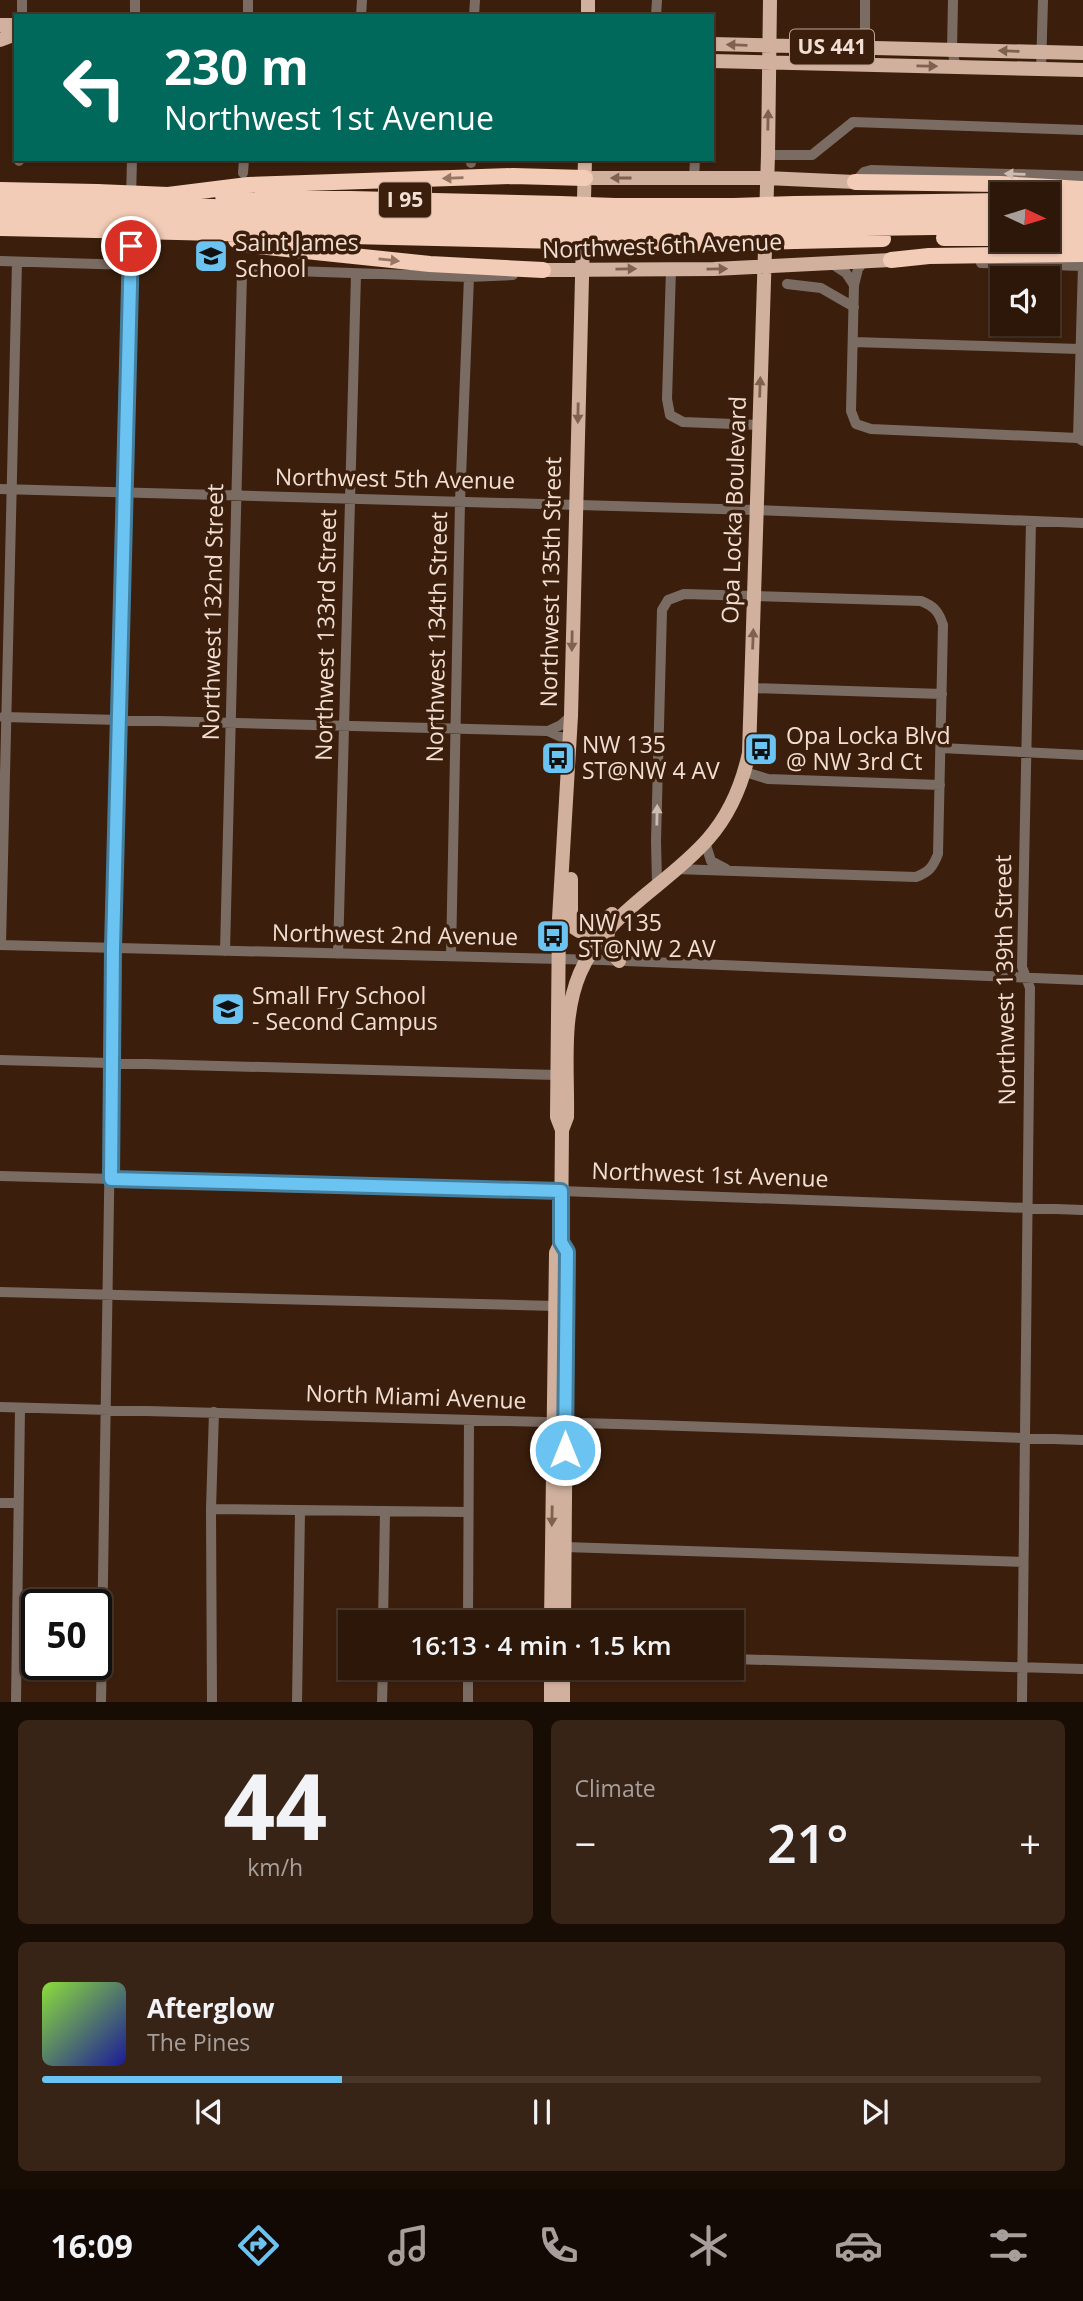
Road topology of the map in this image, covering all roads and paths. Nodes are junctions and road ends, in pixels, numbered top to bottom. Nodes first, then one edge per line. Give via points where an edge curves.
1 (770, 0) edge
2 (865, 0) edge
3 (953, 0) edge
4 (1043, 0) edge
5 (714, 44) edge
6 (769, 45) junction
7 (865, 48) junction
8 (952, 50) junction
9 (1042, 52) junction
10 (1083, 53) edge
11 (714, 61) edge
12 (769, 62) junction
13 (865, 65) junction
14 (956, 67) junction
15 (1041, 69) junction
16 (1083, 70) edge
17 (1083, 130) edge
18 (768, 155) junction
19 (132, 161) edge
20 (244, 161) edge
21 (585, 161) edge
22 (695, 161) edge
23 (1083, 177) edge
24 (585, 178) junction
25 (694, 178) junction
26 (766, 178) junction
27 (855, 182) junction
28 (0, 190) edge
29 (1083, 190) edge
30 (0, 202) edge
31 (990, 202) edge
32 (1060, 202) edge
33 (1083, 203) edge
34 (249, 209) junction
35 (97, 211) junction
36 (990, 214) edge
37 (1060, 214) edge
38 (1083, 215) edge
39 (0, 216) edge
40 (795, 222) junction
41 (559, 223) junction
42 (614, 224) junction
43 (733, 224) junction
44 (990, 226) edge
45 (1060, 226) edge
46 (1083, 227) edge
47 (0, 228) edge
48 (990, 237) edge
49 (1060, 239) edge
50 (1083, 240) edge
51 (1083, 254) edge
52 (891, 260) junction
53 (0, 261) edge
54 (864, 261) junction
55 (17, 262) junction
56 (831, 263) junction
57 (130, 265) junction
58 (1083, 266) edge
59 (764, 267) junction
60 (671, 269) junction
61 (543, 270) junction
62 (582, 270) junction
63 (242, 273) joint
64 (356, 274) junction
65 (469, 277) junction
66 (787, 284) dead end
67 (854, 285) junction
68 (854, 307) junction
69 (853, 342) junction
70 (1079, 349) junction
71 (759, 425) junction
72 (1080, 439) edge
73 (6, 489) edge
74 (124, 493) junction
75 (237, 496) junction
76 (349, 499) junction
77 (460, 502) junction
78 (576, 505) junction
79 (757, 510) junction
80 (1031, 522) junction
81 (1083, 523) edge
82 (754, 596) junction
83 (751, 688) junction
84 (942, 694) junction
85 (571, 716) junction
86 (4, 717) edge
87 (119, 720) junction
88 (232, 723) junction
89 (345, 725) junction
90 (456, 729) junction
91 (548, 731) junction
92 (569, 746) junction
93 (941, 748) junction
94 (1026, 751) junction
95 (1083, 755) edge
96 (744, 772) junction
97 (940, 785) junction
98 (566, 822) junction
99 (705, 842) junction
100 (674, 869) junction
101 (726, 869) junction
102 (657, 883) junction
103 (634, 902) junction
104 (608, 929) junction
105 (0, 945) edge
106 (113, 948) junction
107 (225, 951) junction
108 (338, 954) junction
109 (451, 956) junction
110 (562, 960) junction
111 (587, 960) junction
112 (619, 961) junction
113 (1025, 978) junction
114 (1083, 980) edge
115 (569, 1021) junction
116 (0, 1060) edge
117 (111, 1063) junction
118 (557, 1074) junction
119 (562, 1130) junction
120 (0, 1176) edge
121 (111, 1179) junction
122 (561, 1191) junction
123 (1027, 1208) junction
124 (1083, 1210) edge
125 (561, 1242) junction
126 (0, 1292) edge
127 (108, 1295) junction
128 (555, 1306) junction
129 (566, 1353) junction
130 (0, 1407) edge
131 (20, 1408) junction
132 (107, 1410) junction
133 (214, 1412) junction
134 (469, 1420) junction
135 (559, 1423) junction
136 (1025, 1438) junction
137 (1083, 1440) edge
138 (0, 1503) edge
139 (18, 1503) junction
140 (211, 1509) junction
141 (300, 1511) junction
142 (385, 1512) junction
143 (468, 1512) junction
144 (565, 1547) junction
145 (1023, 1562) junction
146 (383, 1610) edge
147 (468, 1610) edge
148 (551, 1610) edge
149 (564, 1610) edge
150 (744, 1658) edge
151 (1023, 1667) junction
152 (1083, 1669) edge
153 (383, 1680) edge
154 (468, 1680) edge
155 (551, 1680) edge
156 (563, 1680) edge
157 (16, 1702) edge
158 (101, 1702) edge
159 (212, 1702) edge
160 (297, 1702) edge
161 (382, 1702) edge
162 (468, 1702) edge
163 (551, 1702) edge
164 (563, 1702) edge
165 (1022, 1702) edge

1 - 6 main road, Opa Locka Boulevard
2 - 7 street
3 - 8 street
4 - 9 street
6 -> 5 main road, US 441
6 - 7 main road, US 441
6 - 12 main road, Opa Locka Boulevard
7 - 8 main road, US 441
7 - 13 street
9 -> 8 main road, US 441
8 - 14 street
9 - 10 main road, US 441
9 - 15 street
11 - 12 main road, US 441
12 - 13 main road, US 441
18 -> 12 main road, Opa Locka Boulevard
13 -> 14 main road, US 441
14 - 15 main road, US 441
15 - 16 main road, US 441
17 - 18 street via 853,122 812,155
18 - 26 main road, Opa Locka Boulevard
19 - 57 street
20 - 34 street
21 - 24 main road, Northwest 135th Street
22 - 25 street
23 -> 27 street via 871,170
25 -> 24 main road
24 -> 34 highway via 513,176
24 - 62 main road, Northwest 135th Street
25 - 26 main road
26 - 27 main road
26 - 59 main road, Opa Locka Boulevard
27 - 29 highway
28 - 35 highway, I 95
30 - 35 highway
31 - 40 highway, I 95
32 - 33 highway
34 - 35 highway, bridge
34 - 35 highway, I 95, bridge via 168,195
34 - 35 highway, I 95, bridge via 218,233
34 - 41 highway, I 95
34 - 41 highway, I 95
34 -> 61 highway via 430,264
35 - 39 highway
35 - 47 highway, I 95
36 - 40 highway
37 - 38 highway
40 - 43 highway, I 95, bridge
40 - 43 highway, I 95, bridge
40 - 44 highway
40 - 48 highway, I 95
41 - 42 highway, I 95, bridge
41 - 42 highway, I 95, bridge
42 - 43 highway, I 95
42 - 43 highway, I 95
45 - 46 highway
49 - 50 highway
51 - 52 highway
52 - 54 main road, Northwest 6th Avenue
52 - 58 street, Northwest 6th Avenue
53 - 55 street
54 - 56 main road, Northwest 6th Avenue
54 - 67 street
55 - 57 street
55 - 73 street
56 - 59 main road, Northwest 6th Avenue
56 - 67 street
57 - 74 street
58 - 70 street
60 -> 59 main road, Northwest 6th Avenue
71 -> 59 main road, Opa Locka Boulevard
62 -> 60 main road, Northwest 6th Avenue
60 - 71 street via 668,411 673,418 687,422
61 - 62 main road, Northwest 6th Avenue
61 - 65 street, Northwest 6th Avenue
62 -> 78 main road, Northwest 135th Street
63 - 64 street, Northwest 6th Avenue
63 - 75 street, Northwest 132nd Street
64 - 65 street, Northwest 6th Avenue
64 - 76 street, Northwest 133rd Street
65 - 77 street, Northwest 134th Street
66 - 68 street via 821,288
67 - 68 street
68 - 69 street
69 - 70 street
69 - 72 street via 851,411 859,426
70 - 72 street
71 - 79 main road, Opa Locka Boulevard
73 - 74 street, Northwest 5th Avenue
73 - 86 street
74 - 75 street, Northwest 5th Avenue
74 - 87 street
75 - 76 street, Northwest 5th Avenue
75 - 88 street, Northwest 132nd Street
76 - 77 street, Northwest 5th Avenue
76 - 89 street, Northwest 133rd Street
77 - 78 street, Northwest 5th Avenue
77 - 90 street, Northwest 134th Street
78 - 79 street, Northwest 5th Avenue
78 -> 85 main road, Northwest 135th Street
79 - 80 street, Northwest 5th Avenue
79 - 82 main road, Opa Locka Boulevard
80 - 81 street, Northwest 5th Avenue
80 - 94 street, Northwest 139th Street
83 -> 82 main road, Opa Locka Boulevard
82 - 84 street via 921,601 934,607 943,625
102 -> 82 street via 662,611 668,600 684,594
83 - 84 street
83 - 96 main road, Opa Locka Boulevard via 750,744
84 - 93 street
85 - 91 street
85 - 92 main road, Northwest 135th Street
86 - 87 street
86 - 105 street
87 - 88 street
87 - 106 street
88 - 89 street
88 - 107 street, Northwest 132nd Street
89 - 90 street
89 - 108 street, Northwest 133rd Street
90 - 91 street
90 - 109 street, Northwest 134th Street
91 - 92 street
92 - 98 main road, Northwest 135th Street
93 - 94 street
93 - 97 street
94 - 95 street
94 - 113 street, Northwest 139th Street
96 - 97 street via 768,779
96 - 99 main road, Opa Locka Boulevard via 729,809
97 - 101 street via 938,855 934,866 916,877
98 - 103 main road via 573,927 591,931
98 - 110 main road, Northwest 135th Street
99 - 100 main road, Opa Locka Boulevard
99 - 101 street via 711,861
100 - 101 street
100 - 102 main road, Opa Locka Boulevard
102 - 103 main road, Opa Locka Boulevard
103 - 104 main road, Opa Locka Boulevard
104 - 111 main road, Opa Locka Boulevard
104 - 112 main road via 607,946
105 - 106 street, Northwest 2nd Avenue
106 - 107 street, Northwest 2nd Avenue
106 - 117 street
107 - 108 street, Northwest 2nd Avenue
108 - 109 street, Northwest 2nd Avenue
109 - 110 street, Northwest 2nd Avenue
110 - 111 street, Northwest 2nd Avenue
110 - 115 main road
110 - 118 main road, Northwest 135th Street
111 - 112 street, Northwest 2nd Avenue
111 - 115 main road, Northwest 135th Street via 576,984
112 - 113 street, Northwest 2nd Avenue
113 - 114 street, Northwest 2nd Avenue
113 - 123 street, Northwest 139th Street via 1030,988
115 - 119 main road, Northwest 135th Street via 567,1116
116 - 117 street
117 - 118 street
117 - 121 street
118 - 119 main road, Northwest 135th Street via 557,1117
119 - 122 main road, Northwest 135th Street
120 - 121 street, Northwest 1st Avenue
121 - 122 street, Northwest 1st Avenue
121 - 127 street
122 - 123 street, Northwest 1st Avenue
122 - 125 main road, Northwest 135th Street
123 - 124 street, Northwest 1st Avenue
123 - 136 street, Northwest 139th Street
125 - 128 main road, Northwest 135th Street via 556,1253
125 - 129 main road, Northwest 135th Street via 567,1252
126 - 127 street
127 - 128 street
127 - 132 street
128 - 129 main road via 561,1310 561,1342
128 - 135 main road, Northwest 135th Street
129 - 135 main road, Northwest 135th Street
130 - 131 street, North Miami Avenue
131 - 132 street, North Miami Avenue
131 - 139 street
132 - 133 street, North Miami Avenue
132 - 158 street
133 - 134 street, North Miami Avenue
133 - 140 street
134 - 135 street, North Miami Avenue
134 - 143 street
135 - 136 street, North Miami Avenue
135 - 144 main road, Northwest 135th Street
135 -> 148 main road, Northwest 135th Street
136 - 137 street, North Miami Avenue
136 - 145 street, Northwest 139th Street
138 - 139 street
139 - 157 street
140 - 141 street
140 - 159 street
141 - 142 street
141 - 160 street
142 - 143 street
142 - 146 street
143 - 147 street
144 - 145 street
144 - 149 main road, Northwest 135th Street
145 - 151 street, Northwest 139th Street
150 - 151 street
151 - 152 street
151 - 165 street, Northwest 139th Street
153 - 161 street
154 - 162 street
155 - 163 main road
156 - 164 main road

